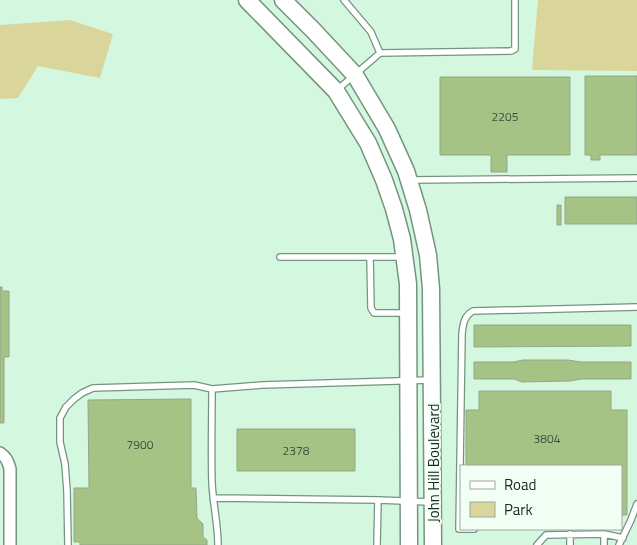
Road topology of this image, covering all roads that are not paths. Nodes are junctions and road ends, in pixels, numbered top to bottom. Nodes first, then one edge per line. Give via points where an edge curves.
1 (247, 0) edge
2 (283, 0) edge
3 (344, 0) edge
4 (515, 0) edge
5 (380, 53) junction
6 (355, 75) junction
7 (336, 92) junction
8 (637, 178) edge
9 (409, 180) junction
10 (280, 257) dead end
11 (370, 257) junction
12 (404, 257) junction
13 (637, 307) edge
14 (408, 313) junction
15 (409, 380) junction
16 (432, 380) junction
17 (212, 389) junction
18 (0, 452) edge
19 (213, 498) junction
20 (378, 500) junction
21 (408, 502) junction
22 (432, 502) junction
23 (637, 504) edge
24 (460, 529) edge
25 (570, 534) junction
26 (604, 534) junction
27 (623, 538) junction
28 (10, 545) edge
29 (68, 545) edge
30 (218, 545) edge
31 (377, 545) edge
32 (409, 545) edge
33 (433, 545) edge
34 (537, 545) edge
35 (570, 545) edge
36 (604, 545) edge
37 (619, 545) edge

1 - 7 street, John Hill Boulevard
2 - 6 street, John Hill Boulevard
3 - 5 lane via 372,32
4 - 5 lane via 515,49 512,51
5 - 6 lane
6 - 7 lane
6 - 9 street, John Hill Boulevard via 387,129
7 - 12 street, John Hill Boulevard via 368,144 384,180 402,239
8 - 9 lane
9 - 16 street, John Hill Boulevard via 428,255
10 - 11 lane
11 - 12 lane
11 - 14 lane via 371,308 374,313
12 - 14 street, John Hill Boulevard
13 - 24 lane via 469,313 463,323 462,334
14 - 15 street, John Hill Boulevard
15 - 16 lane
15 - 17 lane
15 - 21 street, John Hill Boulevard
16 - 22 street, John Hill Boulevard
17 - 19 lane
17 - 29 lane via 194,385 93,388 82,392 66,407 60,418 60,442 65,464
18 - 28 street via 10,469
19 - 20 lane
19 - 30 lane
20 - 21 lane
20 - 31 lane
21 - 22 lane
21 - 32 street, John Hill Boulevard
22 - 33 street, John Hill Boulevard
23 - 27 lane
25 - 26 lane
25 - 34 lane via 546,535
25 - 35 lane
26 - 27 lane
26 - 36 lane
27 - 37 lane

